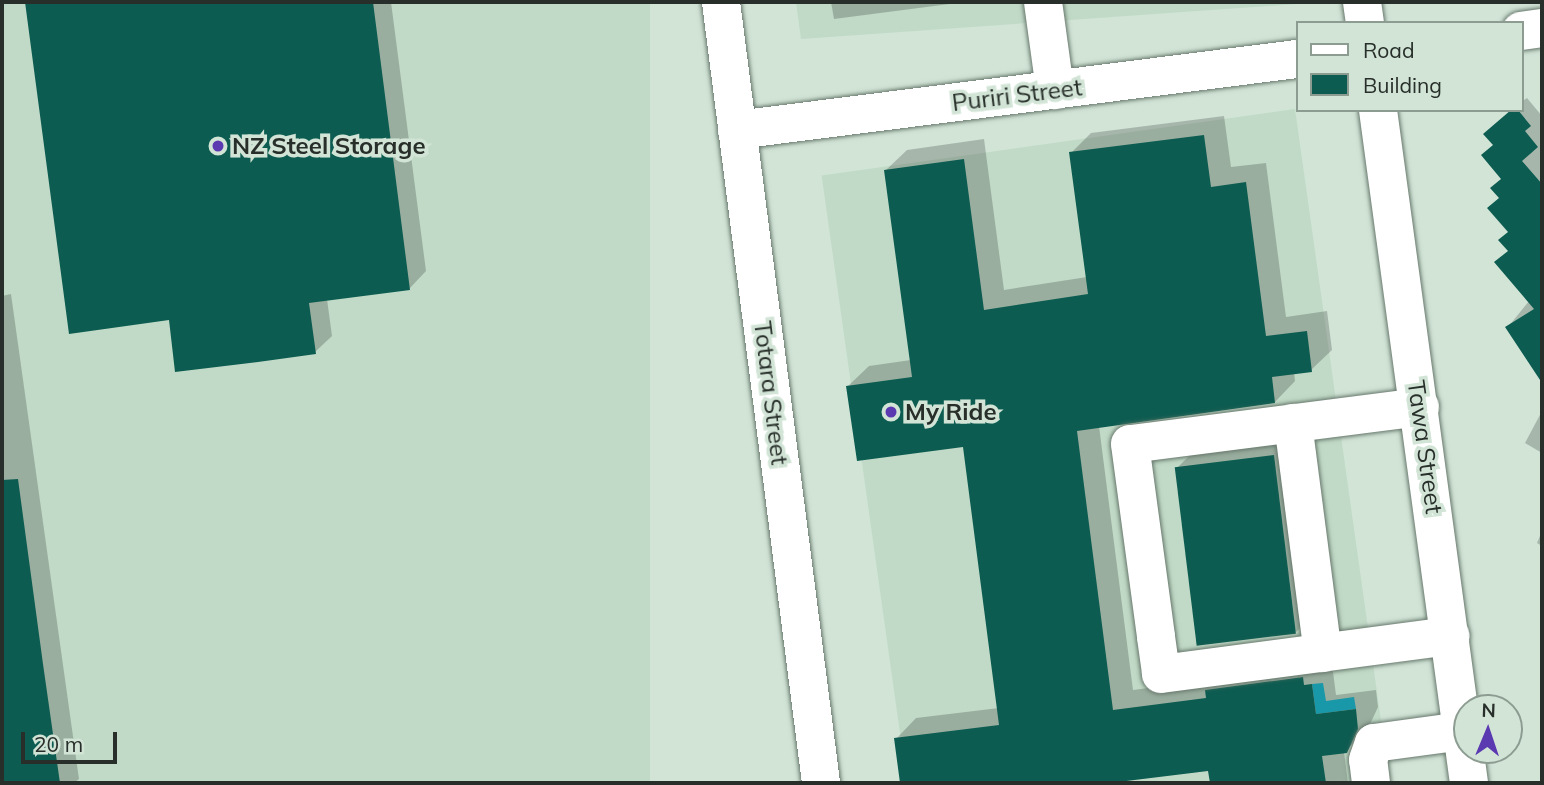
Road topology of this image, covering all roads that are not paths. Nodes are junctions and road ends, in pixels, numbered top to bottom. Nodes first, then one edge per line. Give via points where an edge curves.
1 (721, 2) edge
2 (1043, 2) edge
3 (1362, 2) edge
4 (1365, 21) edge
5 (1542, 28) edge
6 (1523, 31) edge
7 (1296, 59) edge
8 (1055, 90) junction
9 (1378, 112) edge
10 (737, 130) junction
11 (1420, 407) junction
12 (1293, 423) junction
13 (1451, 636) junction
14 (1323, 653) junction
15 (1458, 694) edge
16 (1453, 732) edge
17 (1467, 764) edge
18 (821, 783) edge
19 (1371, 783) edge
20 (1469, 783) edge

1 - 10 street, Totara Street
2 - 8 street
3 - 4 street
5 - 6 street
7 - 8 street, Puriri Street
8 - 10 street, Puriri Street
9 - 11 street, Tawa Street
10 - 18 street, Totara Street
11 - 12 street
11 - 13 street, Tawa Street
12 - 14 street
12 - 14 street via 1130,444 1161,674
13 - 14 street
13 - 15 street, Tawa Street
16 - 19 street via 1374,743 1368,760
17 - 20 street, Tawa Street

